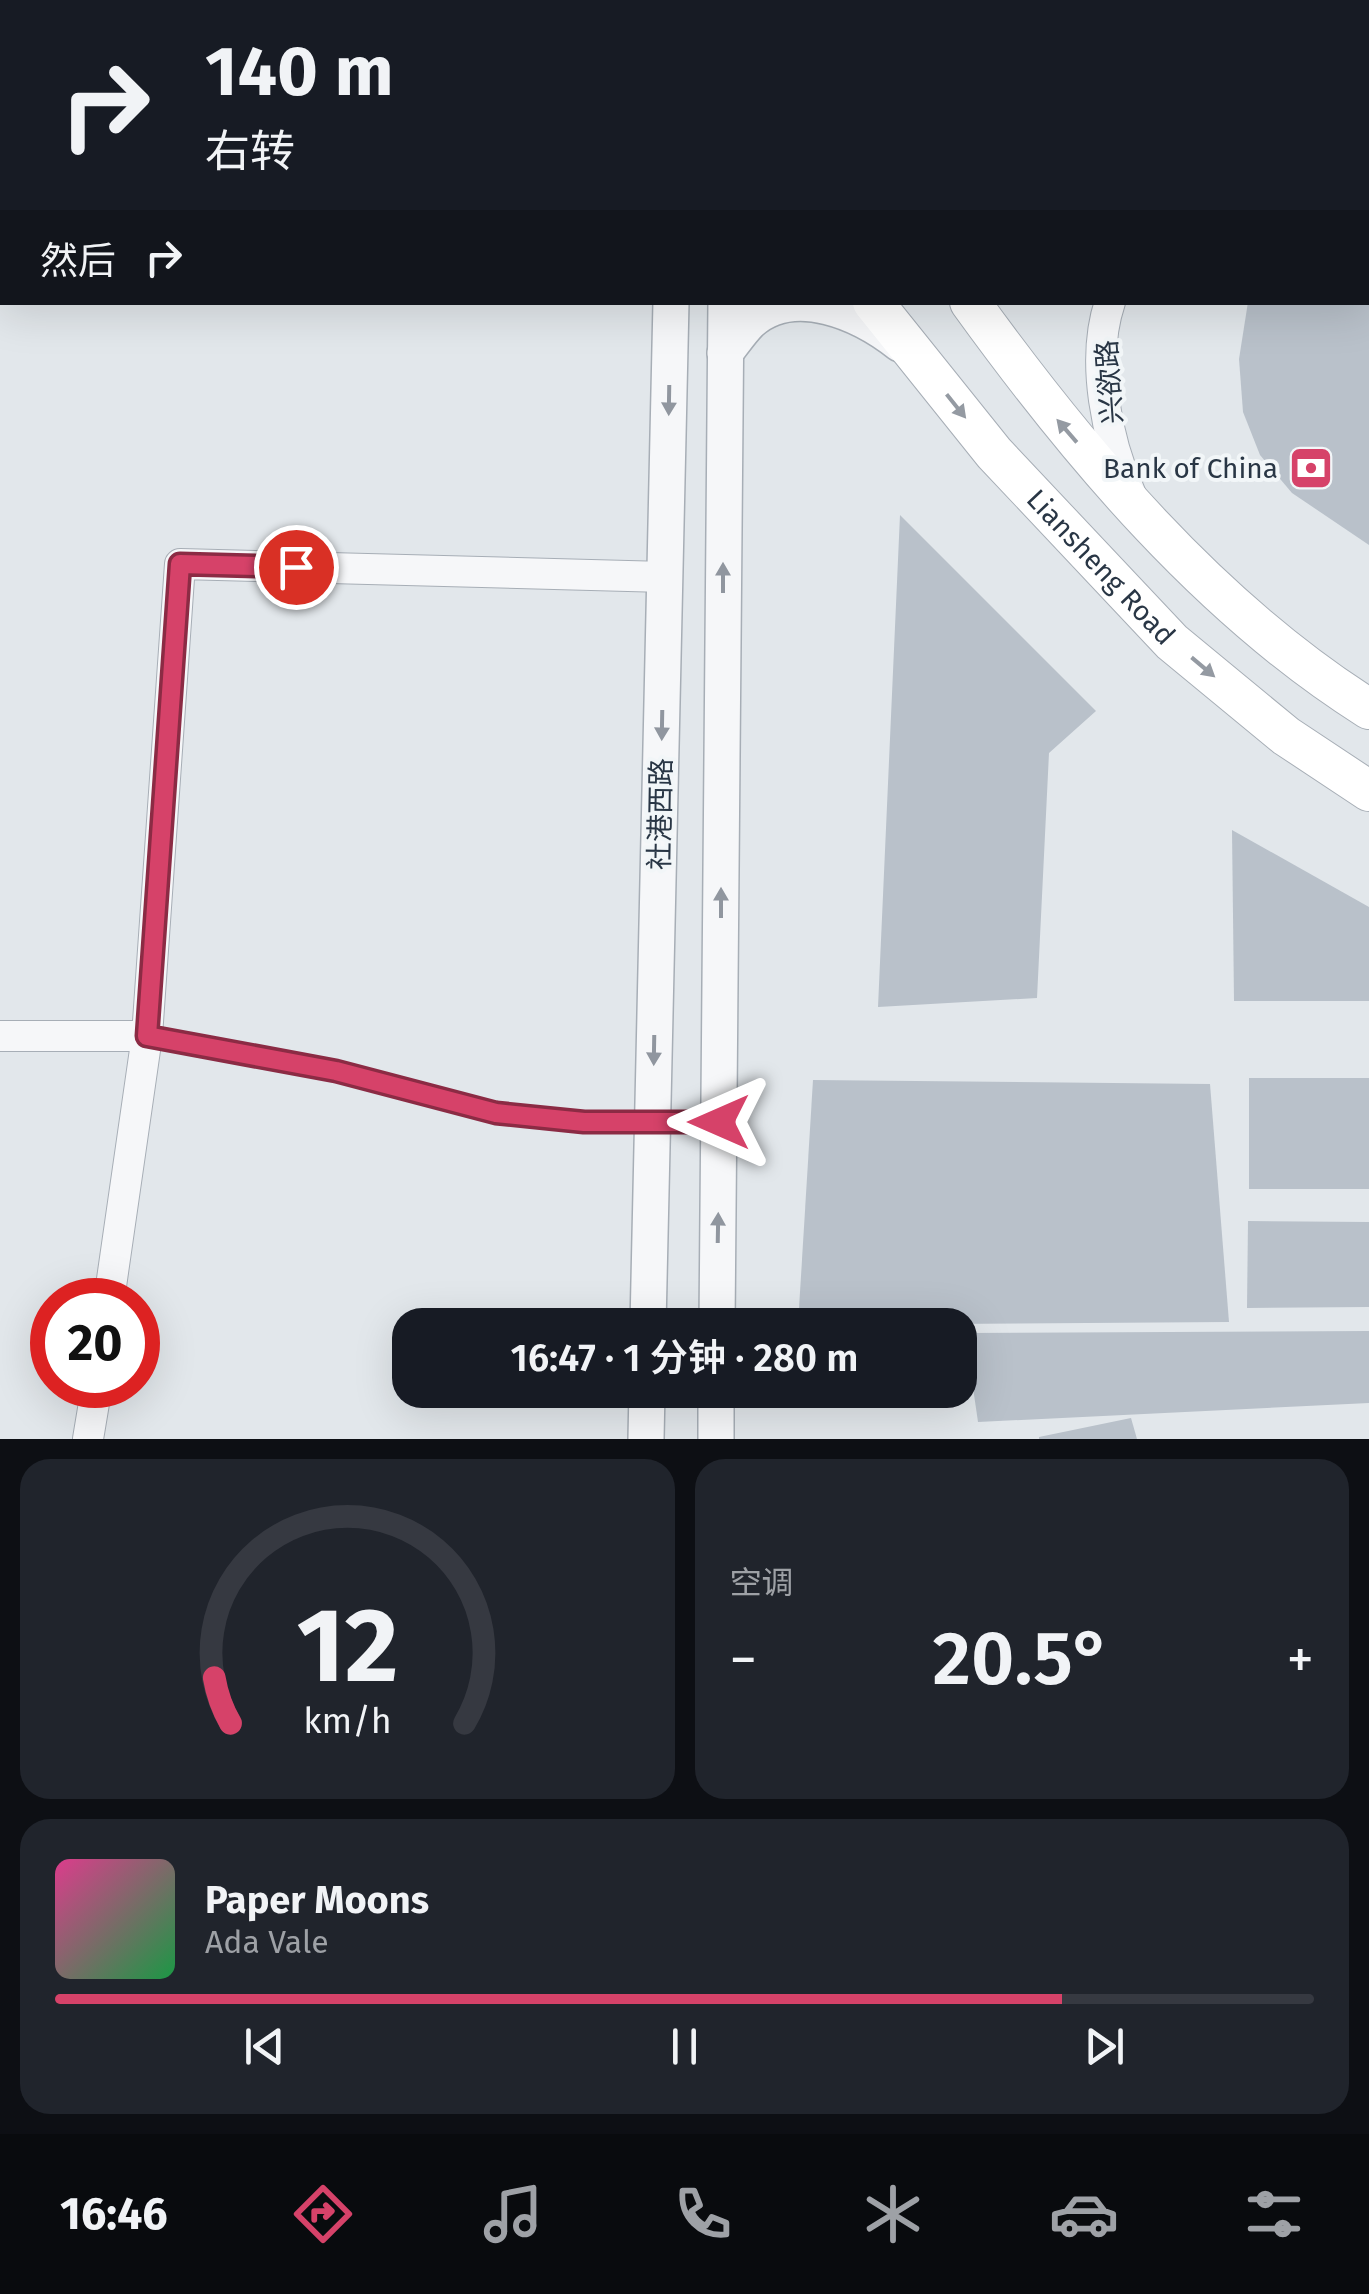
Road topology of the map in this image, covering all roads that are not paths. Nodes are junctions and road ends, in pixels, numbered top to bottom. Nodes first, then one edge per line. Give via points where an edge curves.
1 (672, 305) edge
2 (726, 305) edge
3 (806, 305) edge
4 (829, 305) edge
5 (875, 305) edge
6 (972, 305) edge
7 (1110, 305) edge
8 (725, 352) junction
9 (916, 356) junction
10 (1141, 516) junction
11 (665, 578) junction
12 (1369, 709) edge
13 (1369, 791) edge
14 (0, 1036) edge
15 (147, 1036) junction
16 (653, 1122) junction
17 (719, 1122) junction
18 (112, 1278) edge
19 (648, 1308) edge
20 (717, 1308) edge
21 (93, 1408) edge
22 (647, 1408) edge
23 (716, 1408) edge
24 (88, 1439) edge
25 (646, 1439) edge
26 (716, 1439) edge

1 -> 11 street, 社港西路
2 - 8 street
3 - 8 street via 752,319
4 - 9 street via 874,323
5 - 9 main road, Liansheng Road
10 -> 6 main road via 1044,404
7 - 10 street, 兴欲路 via 1102,360 1107,414 1119,467
17 -> 8 street
9 -> 13 main road, Liansheng Road via 994,453 1172,642 1286,736
10 - 12 main road via 1232,602
11 - 15 street via 180,564
11 -> 16 street, 社港西路
14 - 15 street
15 - 16 lane via 336,1071 496,1113
15 - 18 street
16 - 17 lane
16 - 19 street, 社港西路
20 -> 17 street
21 - 24 street
22 - 25 street
23 - 26 street

